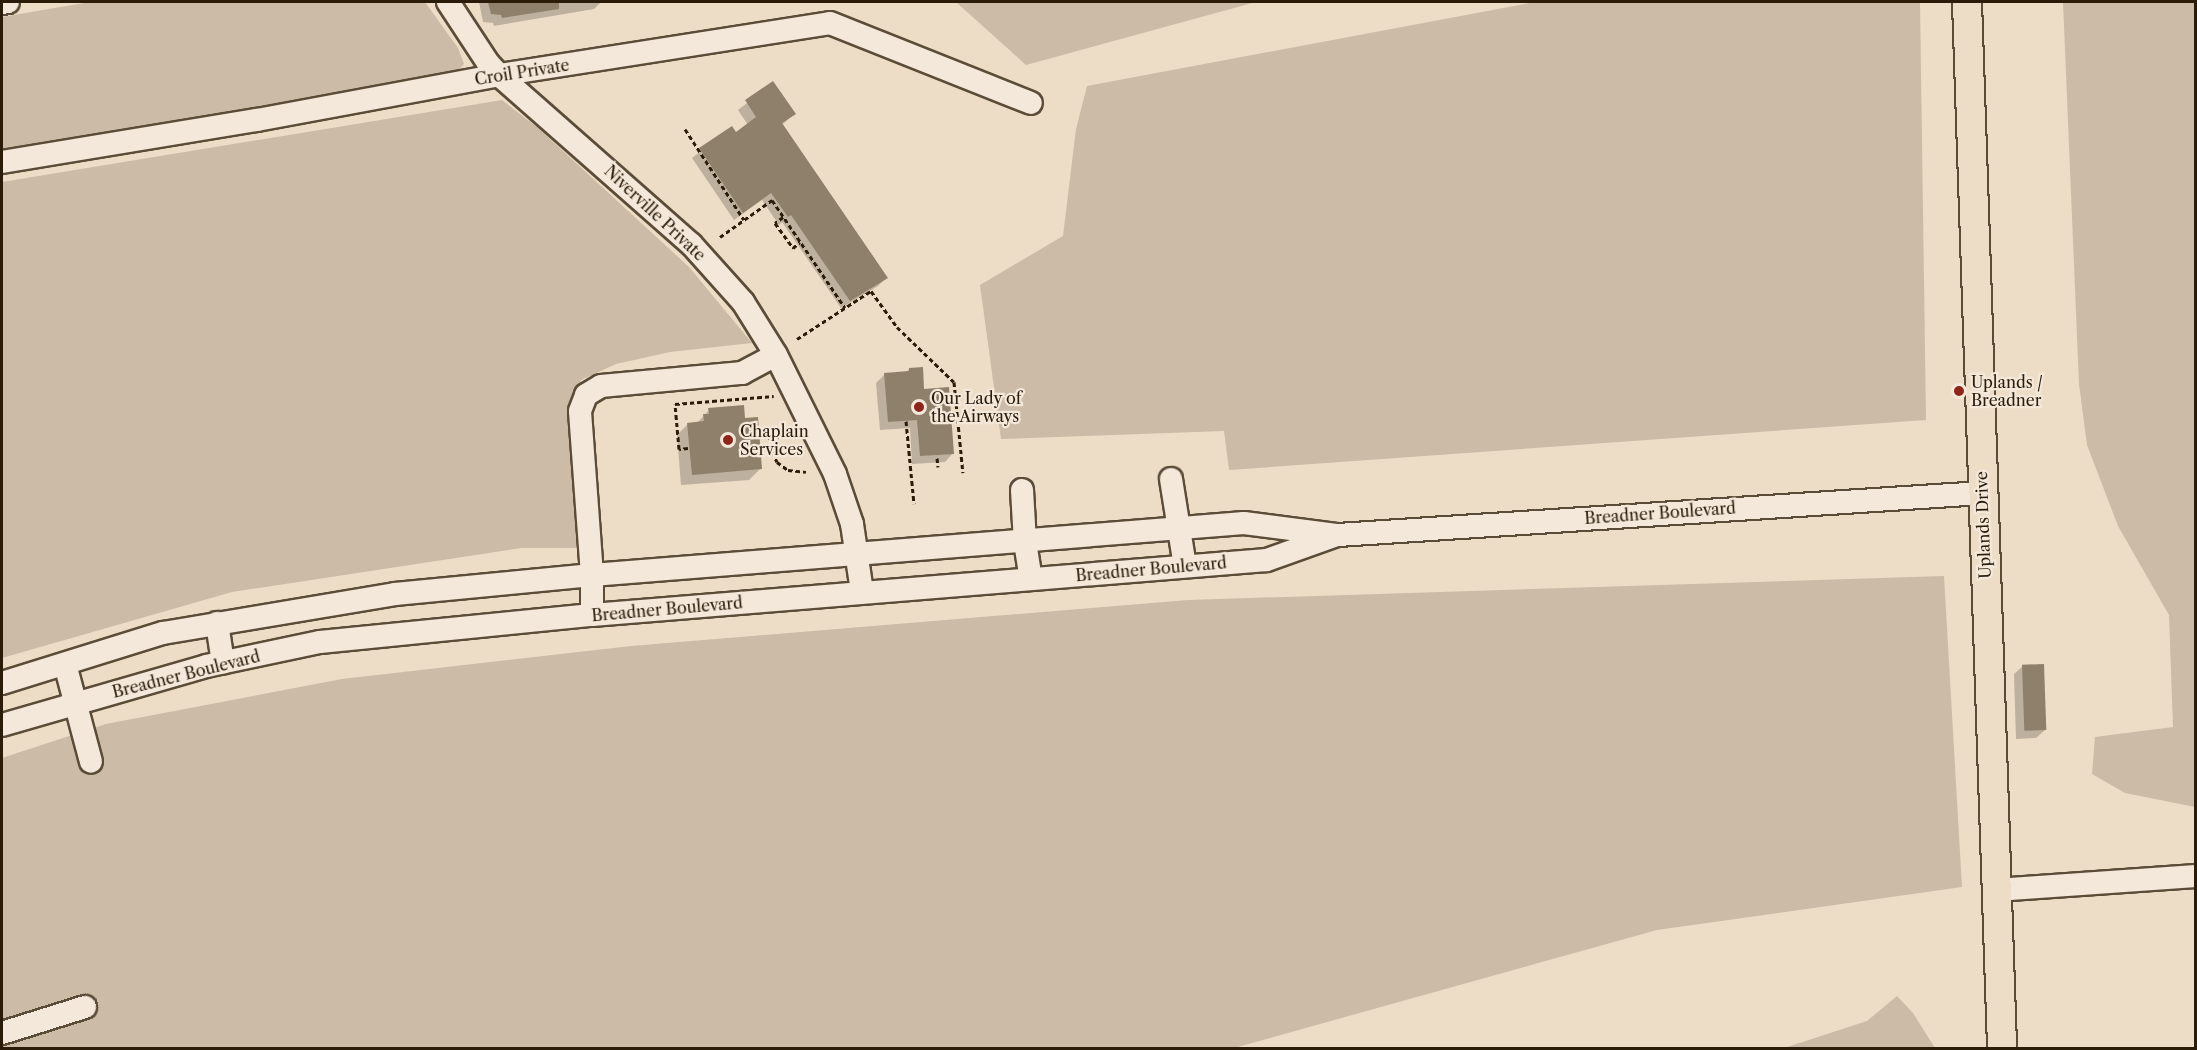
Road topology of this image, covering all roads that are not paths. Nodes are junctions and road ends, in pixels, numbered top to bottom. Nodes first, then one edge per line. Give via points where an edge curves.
1 (8, 2) edge
2 (448, 2) edge
3 (1968, 2) edge
4 (2, 3) edge
5 (499, 75) junction
6 (1031, 103) dead end
7 (2, 162) edge
8 (776, 355) junction
9 (1171, 479) dead end
10 (1022, 490) dead end
11 (1982, 493) junction
12 (1178, 530) junction
13 (1338, 535) junction
14 (1025, 542) junction
15 (858, 554) junction
16 (1185, 566) junction
17 (592, 575) junction
18 (1031, 579) junction
19 (862, 592) junction
20 (591, 615) junction
21 (216, 623) junction
22 (223, 663) junction
23 (65, 664) junction
24 (2, 683) edge
25 (75, 702) junction
26 (2, 725) edge
27 (91, 762) dead end
28 (2196, 876) edge
29 (1996, 890) junction
30 (85, 1007) dead end
31 (2, 1033) edge
32 (2002, 1048) edge

1 - 4 street
2 - 5 street, Niverville Private
3 - 11 main road, Uplands Drive
5 - 6 street, Croil Private via 830,23
5 - 7 street, Croil Private
5 - 8 street, Niverville Private via 692,244 743,302
8 - 15 street, Niverville Private via 835,474
8 - 17 street via 742,373 601,386 586,394 580,411
9 - 12 street
10 - 14 street
11 - 13 street, Breadner Boulevard
11 - 29 main road, Uplands Drive
12 - 13 street, Breadner Boulevard via 1244,523
12 - 14 street, Breadner Boulevard
12 - 16 street
13 - 16 street, Breadner Boulevard via 1267,560
14 - 15 street, Breadner Boulevard
14 - 18 street
15 - 17 street, Breadner Boulevard
15 - 19 street, Niverville Private
16 - 18 street, Breadner Boulevard
17 - 20 street
17 - 21 street, Breadner Boulevard via 395,594
18 - 19 street, Breadner Boulevard
19 - 20 street, Breadner Boulevard
20 - 22 street, Breadner Boulevard via 320,642
21 - 22 street
21 - 23 street, Breadner Boulevard via 163,633
22 - 25 street, Breadner Boulevard
23 - 24 street, Breadner Boulevard
23 - 25 street
25 - 26 street, Breadner Boulevard
25 - 27 street
28 - 29 street
29 - 32 main road, Uplands Drive
30 - 31 street

